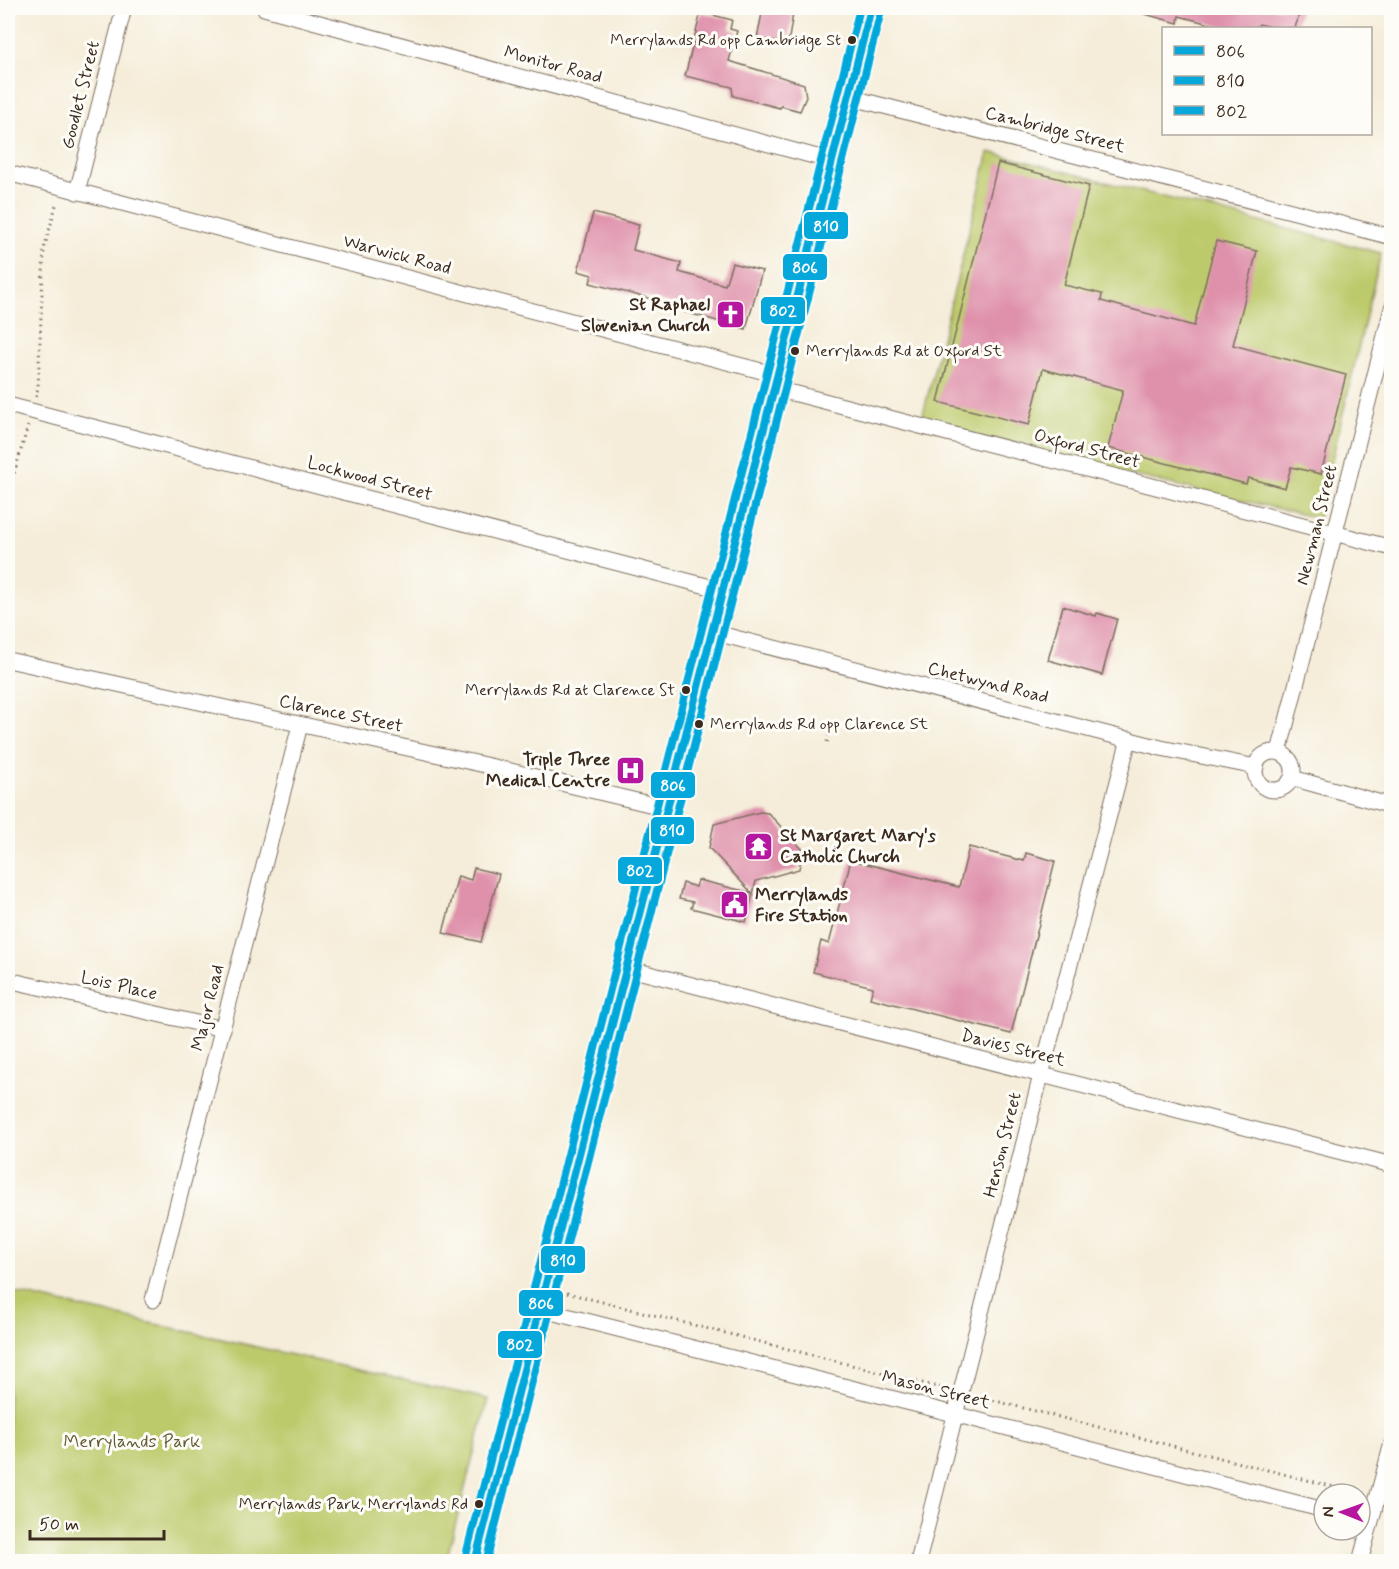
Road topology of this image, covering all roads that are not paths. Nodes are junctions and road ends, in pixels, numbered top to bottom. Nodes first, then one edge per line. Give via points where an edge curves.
1 (124, 8) edge
2 (264, 8) edge
3 (871, 8) edge
4 (849, 97) junction
5 (832, 161) junction
6 (8, 173) edge
7 (76, 192) junction
8 (1392, 237) edge
9 (1392, 308) edge
10 (775, 382) junction
11 (8, 405) edge
12 (1335, 534) junction
13 (1392, 548) edge
14 (722, 590) junction
15 (712, 632) junction
16 (8, 660) edge
17 (300, 725) junction
18 (1129, 739) junction
19 (1279, 752) junction
20 (1256, 766) junction
21 (1292, 777) junction
22 (1392, 806) edge
23 (666, 808) junction
24 (626, 968) junction
25 (8, 980) edge
26 (223, 1029) junction
27 (1041, 1075) junction
28 (1392, 1164) edge
29 (153, 1300) dead end
30 (538, 1309) junction
31 (954, 1414) junction
32 (1392, 1443) edge
33 (1312, 1507) edge
34 (1372, 1508) edge
35 (1362, 1542) edge
36 (474, 1562) edge
37 (918, 1562) edge
38 (1360, 1562) edge

1 - 7 street, Goodlet Street
2 - 5 street, Monitor Road
3 - 4 main road
4 - 5 main road
4 - 8 street, Cambridge Street
5 - 10 main road
6 - 7 street, Warwick Road
7 - 10 street, Warwick Road
9 - 12 street, Newman Street
10 - 12 street, Oxford Street via 797,394
10 - 14 main road
11 - 14 street, Lockwood Street
12 - 13 street, Oxford Street
12 - 19 street, Newman Street
14 - 15 main road
15 - 18 street, Chetwynd Road
15 - 23 main road
16 - 17 street, Clarence Street
17 - 23 street, Clarence Street
17 - 26 street, Major Road
18 - 20 street, Chetwynd Road
18 - 27 street, Henson Street
19 - 20 street via 1262,756
19 - 21 street via 1291,762
20 - 21 street via 1258,779 1266,788 1278,789
21 - 22 street
23 - 24 main road
24 - 27 street, Davies Street
24 - 30 main road
25 - 26 street, Lois Place
26 - 29 street, Major Road
27 - 28 street, Davies Street
27 - 31 street, Henson Street
30 - 31 street, Mason Street
30 - 36 main road
31 - 33 street, Mason Street
31 - 37 street, Henson Street
32 - 34 street
35 - 38 street

